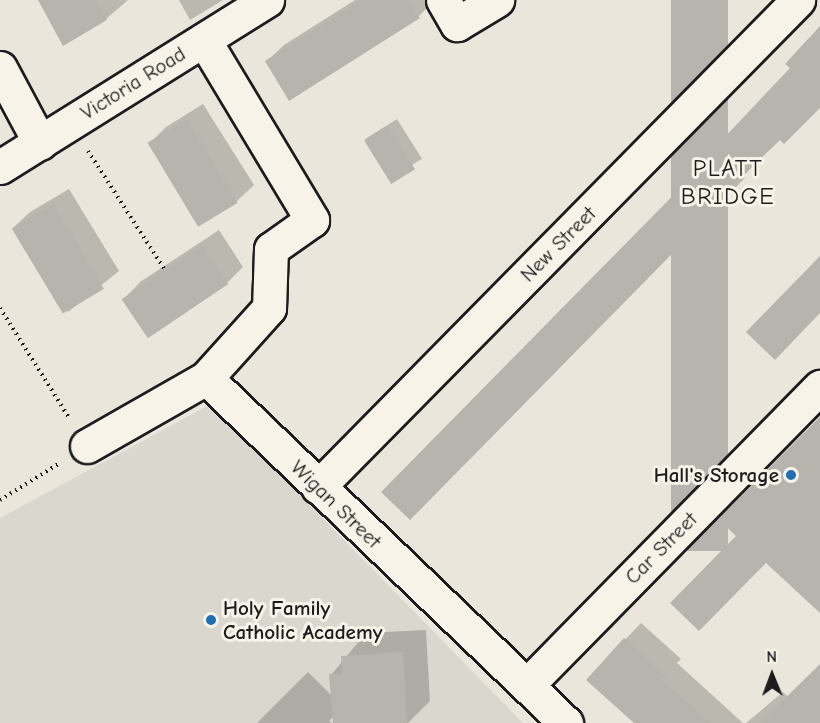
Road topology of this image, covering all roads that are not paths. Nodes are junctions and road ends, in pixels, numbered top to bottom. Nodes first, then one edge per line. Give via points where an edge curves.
1 (267, 0) edge
2 (443, 0) edge
3 (497, 0) edge
4 (798, 0) edge
5 (204, 40) junction
6 (0, 68) edge
7 (40, 143) junction
8 (0, 167) edge
9 (206, 378) junction
10 (820, 387) edge
11 (87, 446) road end
12 (318, 487) junction
13 (527, 685) junction
14 (566, 723) edge

1 - 5 street, Victoria Road
2 - 3 street via 457,24
4 - 12 street, New Street
5 - 7 street, Victoria Road
5 - 9 street via 312,220 271,249 269,308
6 - 7 street
7 - 8 street, Victoria Road
9 - 11 street
9 - 12 street, Wigan Street
10 - 13 street, Car Street
12 - 13 street, Wigan Street
13 - 14 street, Wigan Street

